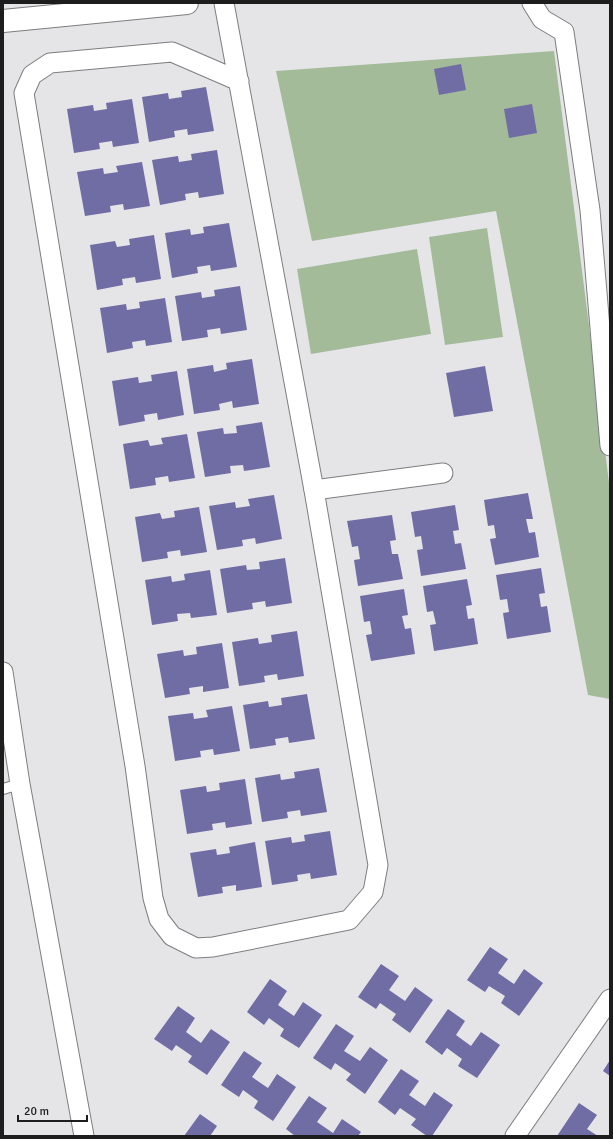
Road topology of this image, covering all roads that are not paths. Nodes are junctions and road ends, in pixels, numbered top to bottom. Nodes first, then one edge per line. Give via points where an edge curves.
1 (187, 3) edge
2 (224, 3) edge
3 (532, 3) edge
4 (3, 21) edge
5 (239, 81) junction
6 (610, 446) edge
7 (444, 473) dead end
8 (314, 490) junction
9 (3, 672) edge
10 (11, 787) edge
11 (610, 999) edge
12 (84, 1136) edge
13 (515, 1136) edge

1 - 4 street
2 - 5 street
3 - 6 street via 542,19 564,32 590,210
5 - 8 street
5 - 8 street via 172,52 50,63 32,75 24,93 134,759 153,898 159,919 172,936 196,948 213,947 349,920 373,892 378,866
7 - 8 street
9 - 10 street
10 - 12 street
11 - 13 street

